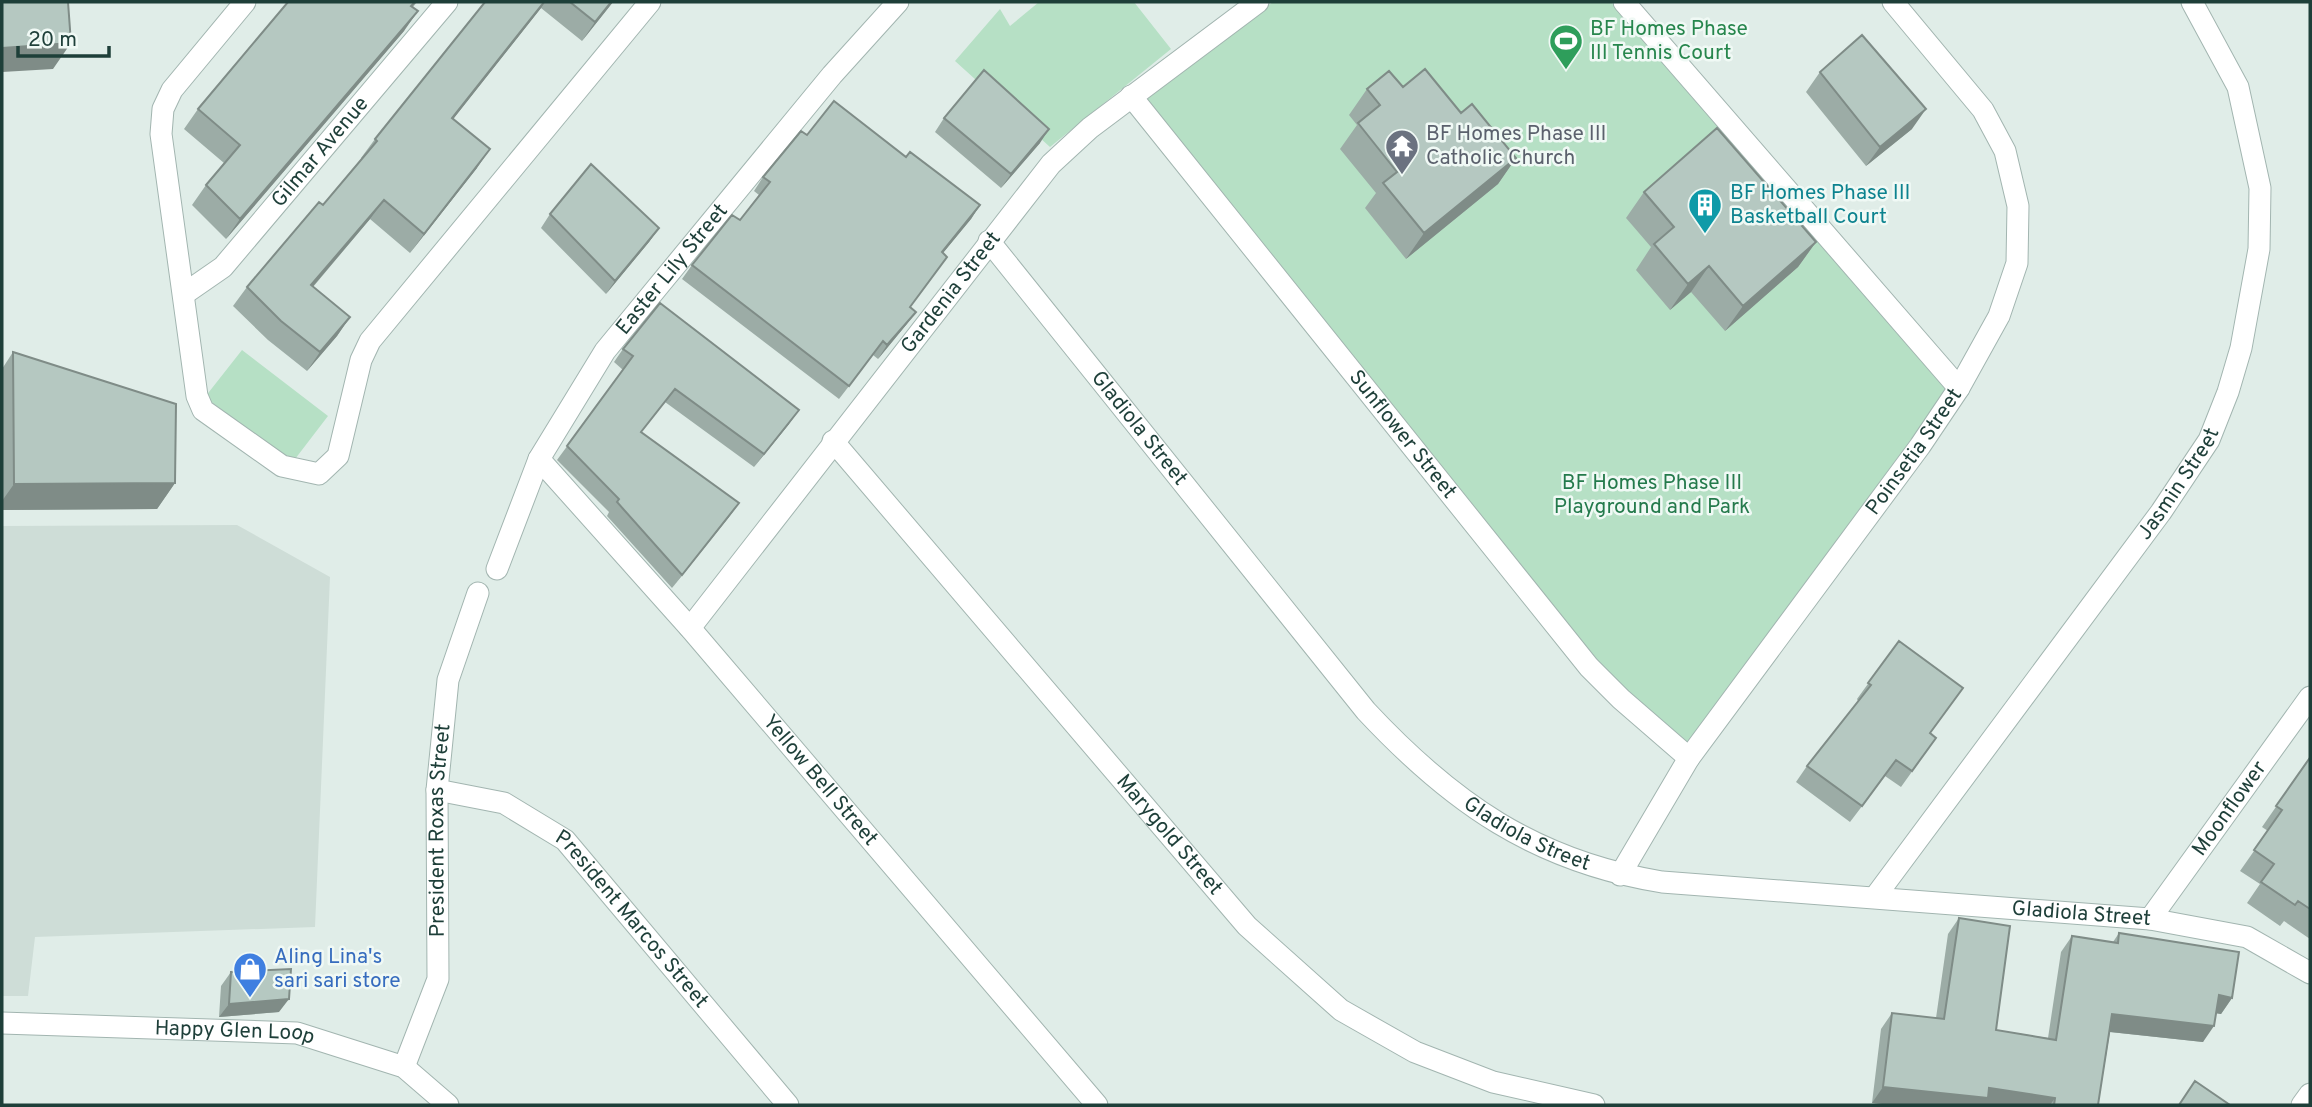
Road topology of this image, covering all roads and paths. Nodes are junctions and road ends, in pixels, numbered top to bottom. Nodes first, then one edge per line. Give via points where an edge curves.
1 (245, 2) edge
2 (447, 2) edge
3 (650, 2) edge
4 (898, 2) edge
5 (1258, 2) edge
6 (1624, 2) edge
7 (1893, 2) edge
8 (2192, 2) edge
9 (1131, 96) junction
10 (989, 241) junction
11 (184, 294) junction
12 (1959, 388) junction
13 (834, 441) junction
14 (539, 459) junction
15 (496, 569) dead end
16 (478, 593) dead end
17 (690, 628) junction
18 (2310, 697) edge
19 (1689, 758) junction
20 (437, 790) junction
21 (1620, 875) junction
22 (1875, 898) junction
23 (2150, 919) junction
24 (2310, 973) edge
25 (2, 1023) edge
26 (404, 1068) junction
27 (2310, 1094) edge
28 (448, 1105) edge
29 (788, 1105) edge
30 (1097, 1105) edge
31 (1594, 1105) edge
32 (2302, 1105) edge

1 - 11 street via 172,90 163,108 161,134
2 - 11 street, Gilmar Avenue via 223,267
3 - 11 street via 370,341 361,360 338,456 319,474 282,466 202,410
4 - 14 street, Easter Lily Street via 832,75 605,351
5 - 9 street, Gardenia Street
6 - 12 street
7 - 12 street, Poinsetia Street via 1983,110 2005,151 2018,206 2017,263 1999,316
8 - 22 street, Jasmin Street via 2238,87 2260,188 2259,249 2228,392 2209,440 2161,512
9 - 10 street, Gardenia Street via 1051,164
9 - 19 street, Sunflower Street via 1589,667
10 - 13 street, Gardenia Street
10 - 21 street, Gladiola Street via 1349,690 1423,770 1499,824 1546,850
12 - 19 street, Poinsetia Street
13 - 17 street, Gardenia Street
13 - 31 street, Marygold Street via 1247,926 1341,1010 1415,1052 1493,1082
14 - 15 street, Easter Lily Street
14 - 17 street, Yellow Bell Street
16 - 20 street, President Roxas Street via 448,680
17 - 30 street, Yellow Bell Street
18 - 23 street, Moonflower
19 - 21 street, Poinsetia Street
20 - 26 street, President Roxas Street via 438,979
20 - 29 street, President Marcos Street via 505,803 565,840
21 - 22 street, Gladiola Street
22 - 23 street, Gladiola Street
23 - 24 street, Gladiola Street via 2247,937
25 - 26 street, Happy Glen Loop via 297,1033
26 - 28 street, Happy Glen Loop
27 - 32 street

